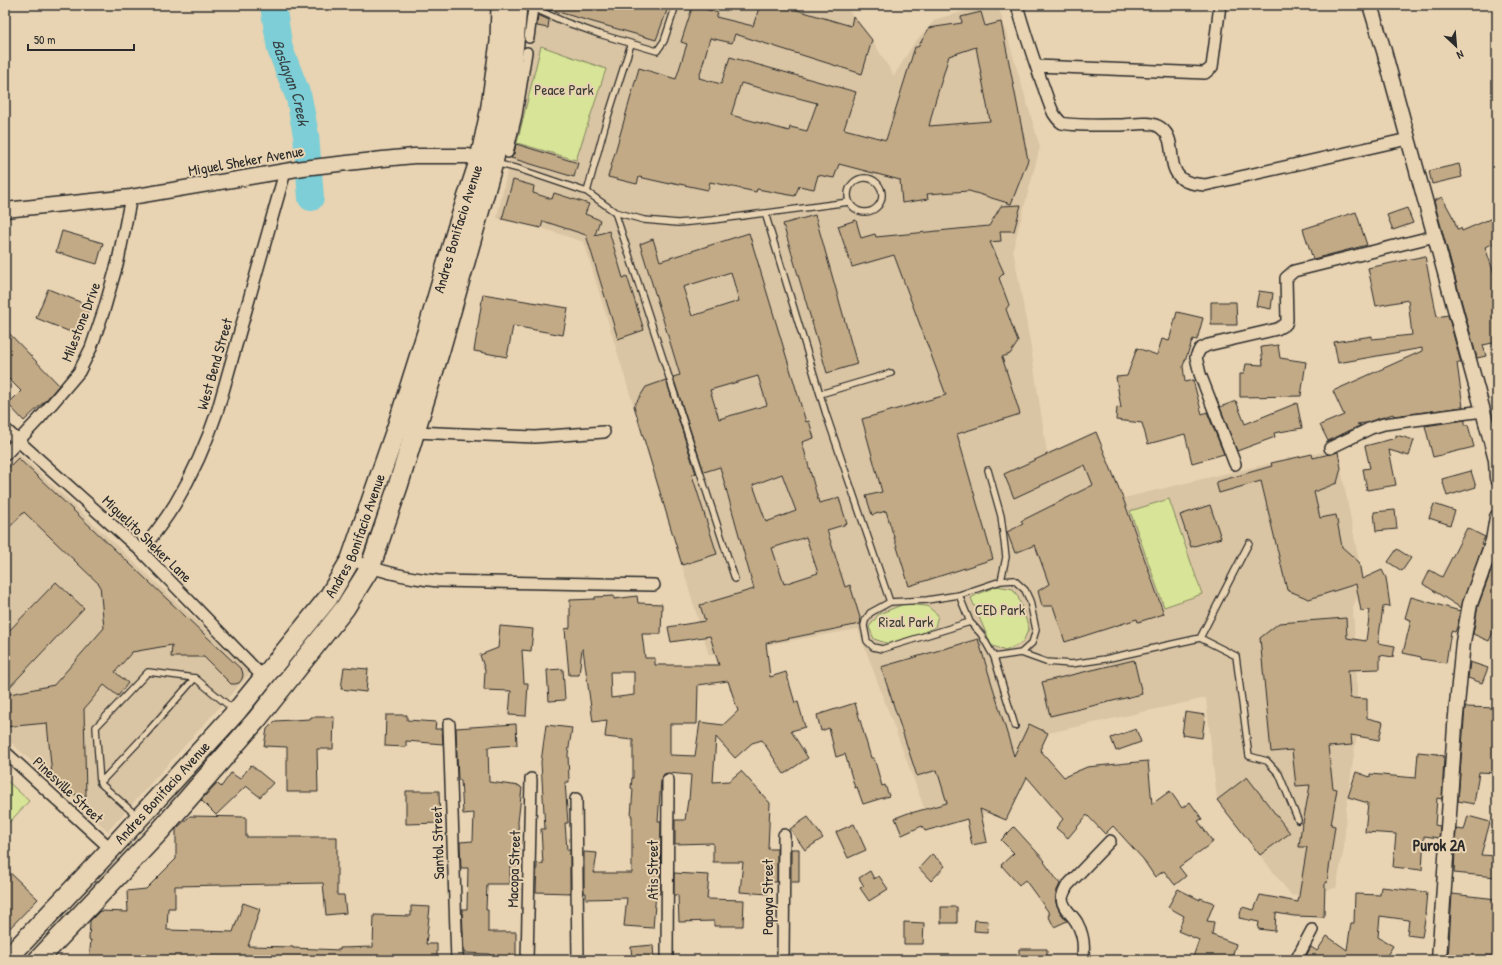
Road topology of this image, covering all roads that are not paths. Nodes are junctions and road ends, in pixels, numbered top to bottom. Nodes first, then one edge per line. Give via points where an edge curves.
1 (676, 5) edge
2 (1017, 5) edge
3 (1220, 5) edge
4 (1370, 5) edge
5 (517, 6) edge
6 (529, 38) dead end
7 (631, 44) junction
8 (528, 52) dead end
9 (1036, 66) junction
10 (1408, 139) junction
11 (494, 158) junction
12 (285, 172) junction
13 (587, 192) junction
14 (131, 198) junction
15 (849, 202) junction
16 (5, 210) edge
17 (614, 212) junction
18 (765, 213) junction
19 (1435, 236) junction
20 (891, 373) dead end
21 (820, 394) junction
22 (1483, 411) junction
23 (5, 429) edge
24 (414, 432) junction
25 (604, 432) dead end
26 (18, 440) junction
27 (1330, 448) dead end
28 (5, 455) edge
29 (1235, 464) dead end
30 (988, 470) dead end
31 (1497, 478) edge
32 (1497, 517) edge
33 (1249, 543) dead end
34 (142, 551) junction
35 (352, 559) junction
36 (370, 568) junction
37 (735, 579) dead end
38 (1000, 581) junction
39 (654, 585) dead end
40 (958, 594) junction
41 (890, 602) junction
42 (970, 622) junction
43 (1200, 638) junction
44 (1021, 653) junction
45 (994, 656) junction
46 (264, 677) junction
47 (195, 678) junction
48 (236, 712) junction
49 (449, 724) dead end
50 (1015, 726) dead end
51 (5, 752) edge
52 (532, 779) dead end
53 (668, 780) dead end
54 (100, 783) junction
55 (576, 799) dead end
56 (140, 818) junction
57 (1298, 820) dead end
58 (784, 835) dead end
59 (1110, 841) dead end
60 (112, 849) junction
61 (1312, 930) dead end
62 (6, 960) edge
63 (38, 960) edge
64 (458, 960) edge
65 (527, 960) edge
66 (578, 960) edge
67 (667, 960) edge
68 (783, 960) edge
69 (1082, 960) edge
70 (1296, 960) edge
71 (1440, 960) edge

1 - 7 lane via 664,41 657,51
2 - 9 street
3 - 9 street via 1212,67 1205,73
4 - 10 street
5 - 6 street
5 - 7 lane
5 - 11 highway, Andres Bonifacio Avenue via 508,91
7 - 13 lane
8 - 11 street via 517,115
9 - 10 street via 1054,114 1063,123 1151,123 1158,126 1166,132 1170,140 1172,164 1176,172 1181,179 1189,183 1205,185
10 - 19 street
11 - 12 street, Miguel Sheker Avenue via 414,156
11 - 13 lane
11 - 24 highway, Andres Bonifacio Avenue
11 - 35 highway, Andres Bonifacio Avenue via 457,229 397,427
12 - 14 street, Miguel Sheker Avenue
12 - 34 street, West Bend Street via 211,430 196,466 175,504
13 - 17 lane
14 - 16 street, Miguel Sheker Avenue
14 - 26 street, Milestone Drive via 118,261 91,348 79,372
15 - 15 lane via 856,210 868,212 878,206 882,196 881,190 875,181 859,179 848,191
15 - 18 lane
17 - 18 lane via 644,220 678,223
17 - 37 lane
18 - 21 lane
19 - 22 street
19 - 29 street via 1294,271 1286,278 1286,324 1277,329 1208,345 1200,350 1196,357 1200,374
20 - 21 lane
21 - 41 lane
22 - 27 street via 1384,424 1370,428
22 - 31 street via 1496,460
23 - 26 street, Miguelito Sheker Lane
24 - 25 street via 536,437
24 - 36 highway, Andres Bonifacio Avenue
26 - 28 street, Milestone Drive
26 - 34 street, Miguelito Sheker Lane
30 - 38 lane via 1001,516 1006,557
32 - 71 street via 1492,541 1470,604 1463,642
33 - 43 lane
34 - 46 street, Miguelito Sheker Lane
35 - 36 street
35 - 46 highway, Andres Bonifacio Avenue via 328,598
36 - 39 street via 410,578 438,581
36 - 63 highway, Andres Bonifacio Avenue via 345,608 258,718 159,832
38 - 40 lane
38 - 44 lane via 1014,580 1025,590 1030,600 1036,630 1032,643
40 - 41 lane via 927,600
40 - 42 lane
41 - 42 lane via 870,613 865,621 867,640 874,647 882,649
42 - 45 lane via 981,634
43 - 44 lane via 1071,664 1046,662
43 - 57 lane via 1236,656 1249,756 1268,761 1279,774
44 - 45 lane
45 - 50 lane
46 - 48 highway, Andres Bonifacio Avenue
47 - 48 lane
47 - 54 lane
47 - 54 lane via 148,672 96,727
48 - 56 highway, Andres Bonifacio Avenue
49 - 64 street, Santol Street
51 - 60 street, Pinesville Street
52 - 65 street, Macopa Street
53 - 67 street, Atis Street
54 - 56 lane
55 - 66 street
56 - 60 highway, Andres Bonifacio Avenue
58 - 68 street, Papaya Street
59 - 69 street via 1067,886 1063,894 1062,899 1082,936
60 - 62 highway, Andres Bonifacio Avenue
61 - 70 street

